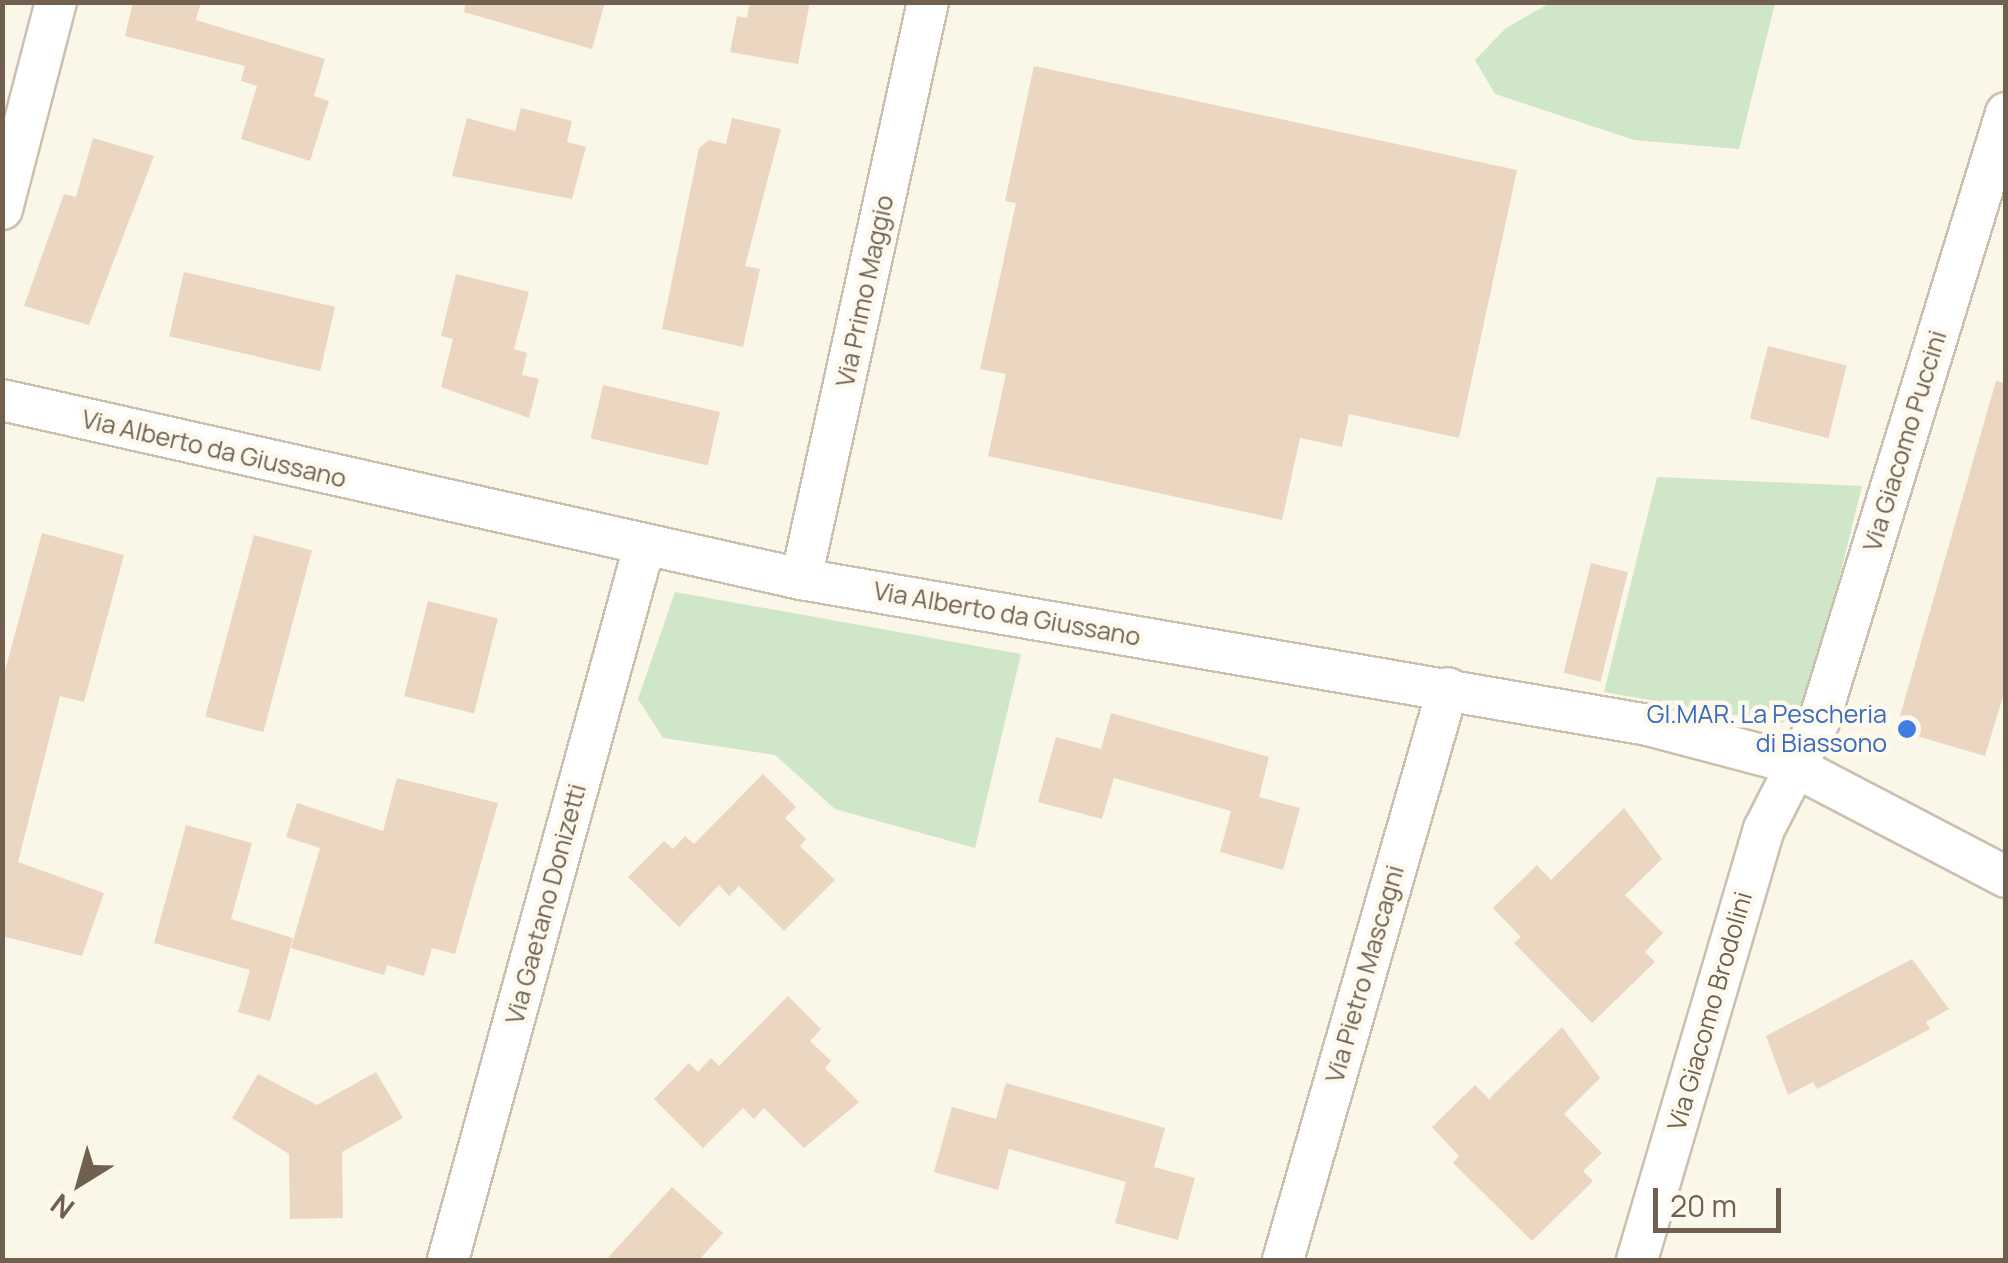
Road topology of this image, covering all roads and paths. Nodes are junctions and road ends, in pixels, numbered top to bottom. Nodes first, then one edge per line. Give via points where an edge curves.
1 (56, 2) edge
2 (928, 2) edge
3 (2006, 112) edge
4 (2, 210) edge
5 (2, 400) edge
6 (644, 547) junction
7 (802, 579) junction
8 (1448, 688) junction
9 (1796, 767) junction
10 (2001, 865) edge
11 (448, 1260) edge
12 (1283, 1260) edge
13 (1637, 1260) edge

1 - 4 street
2 - 7 street, Via Primo Maggio
3 - 9 street, Via Giacomo Puccini via 1819,722
5 - 6 street, Via Alberto da Giussano
6 - 7 street, Via Alberto da Giussano
6 - 11 street, Via Gaetano Donizetti
7 - 8 street, Via Alberto da Giussano
8 - 9 street, Via Alberto da Giussano via 1648,725
8 - 12 street, Via Pietro Mascagni
9 - 10 street, Via Alberto da Giussano
9 - 13 street, Via Giacomo Brodolini via 1764,829

